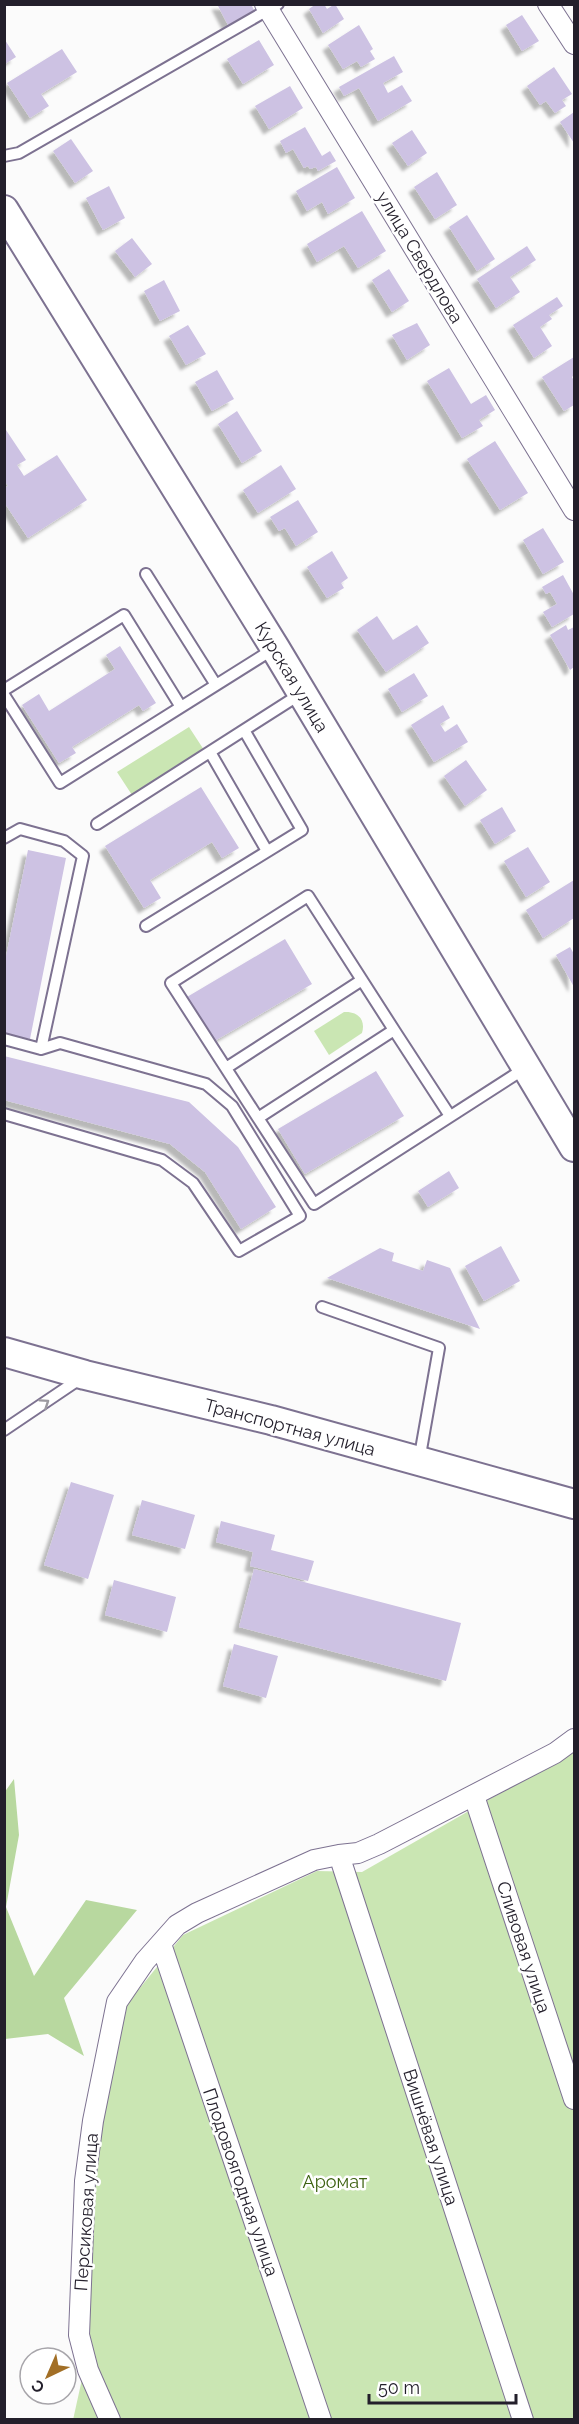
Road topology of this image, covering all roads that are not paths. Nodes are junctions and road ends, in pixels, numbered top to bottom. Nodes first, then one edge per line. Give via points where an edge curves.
1 (548, 4) edge
2 (271, 7) edge
3 (574, 44) edge
4 (4, 156) edge
5 (4, 210) edge
6 (574, 510) edge
7 (146, 574) dead end
8 (275, 648) junction
9 (216, 685) junction
10 (4, 690) edge
11 (302, 693) junction
12 (4, 695) edge
13 (181, 706) junction
14 (244, 730) junction
15 (210, 752) junction
16 (97, 824) dead end
17 (4, 838) edge
18 (267, 851) junction
19 (146, 926) dead end
20 (362, 980) junction
21 (394, 1030) junction
22 (4, 1039) edge
23 (41, 1049) junction
24 (527, 1067) junction
25 (226, 1068) junction
26 (4, 1114) edge
27 (450, 1116) junction
28 (258, 1118) junction
29 (574, 1147) edge
30 (322, 1307) dead end
31 (4, 1352) edge
32 (85, 1375) junction
33 (4, 1430) edge
34 (419, 1461) junction
35 (574, 1504) edge
36 (574, 1738) edge
37 (474, 1796) junction
38 (339, 1855) junction
39 (161, 1944) junction
40 (574, 2098) edge
41 (103, 2414) edge
42 (321, 2420) edge
43 (523, 2420) edge

1 - 3 street
2 - 4 lane via 19,153
2 - 6 street, улица Свердлова
5 - 8 street, Курская улица
7 - 9 lane
8 - 9 lane
8 - 11 street, Курская улица
9 - 13 lane
10 - 13 lane via 124,615
11 - 14 lane
11 - 24 street, Курская улица
12 - 13 lane via 60,783
14 - 15 lane
14 - 18 lane via 302,830
15 - 16 lane
15 - 18 lane
17 - 23 lane via 20,829 64,841 83,856
18 - 19 lane
20 - 21 lane
20 - 25 lane
20 - 25 lane via 308,896 171,983
21 - 27 lane
21 - 28 lane
22 - 23 lane
23 - 26 lane via 60,1042 206,1084 232,1106 300,1216 239,1251 193,1183 162,1160
24 - 27 lane
24 - 29 street, Курская улица
25 - 28 lane
27 - 28 lane via 314,1204
30 - 34 lane via 439,1348
31 - 32 street, Транспортная улица
33 -> 32 lane
32 - 34 street, Транспортная улица
34 - 35 street, Транспортная улица
36 - 37 street, Персиковая улица via 555,1753
37 - 38 street, Персиковая улица via 358,1853
37 - 40 street, Сливовая улица
38 - 39 street, Персиковая улица via 314,1860 197,1913 177,1925
38 - 43 street, Вишнёвая улица
39 - 41 street, Персиковая улица via 117,2002 86,2171 79,2335
39 - 42 street, Плодовоягодная улица

